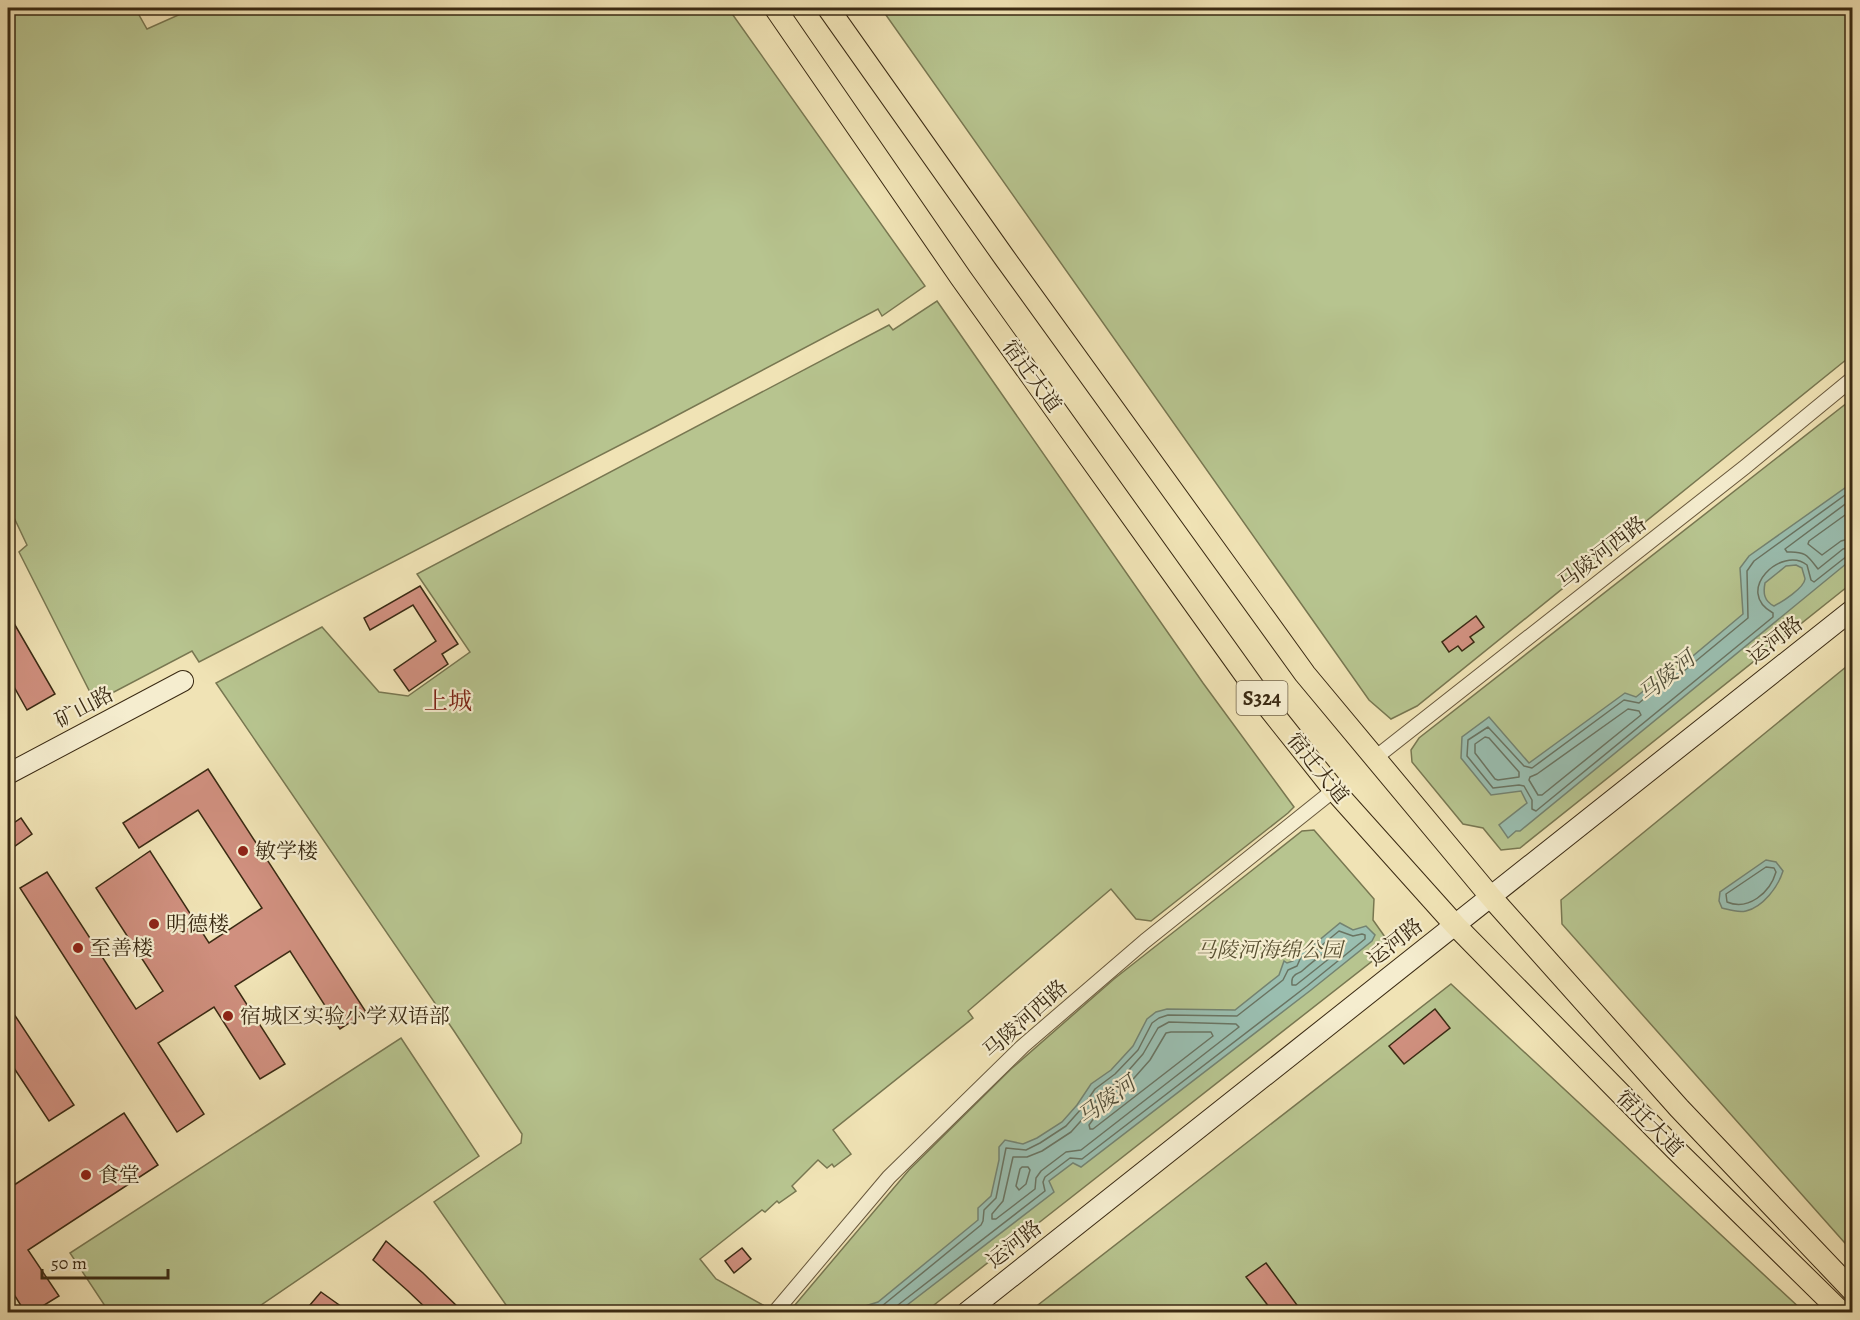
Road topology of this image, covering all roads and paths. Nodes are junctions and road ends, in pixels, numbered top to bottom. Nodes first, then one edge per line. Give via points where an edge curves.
1 (775, 8) edge
2 (828, 8) edge
3 (1852, 379) edge
4 (1852, 610) edge
5 (183, 681) dead end
6 (1375, 758) junction
7 (8, 774) edge
8 (1334, 790) junction
9 (1490, 897) junction
10 (1455, 925) junction
11 (1852, 1290) edge
12 (775, 1312) edge
13 (967, 1312) edge
14 (1841, 1312) edge

1 - 8 main road, 宿迁大道 / S324 via 961,278 1268,707
2 - 6 main road, 宿迁大道 / S324 via 1291,655
3 - 6 street, 马陵河西路
4 - 9 street, 运河路
5 - 7 street, 矿山路
6 - 9 main road, 宿迁大道 / S324
8 - 10 main road, 宿迁大道 / S324
8 - 12 street, 马陵河西路 via 1145,941 1023,1046 889,1177
9 - 10 street, 运河路
9 - 11 main road, 宿迁大道 / S324 via 1679,1108
10 - 13 street, 运河路
10 - 14 main road, 宿迁大道 / S324

